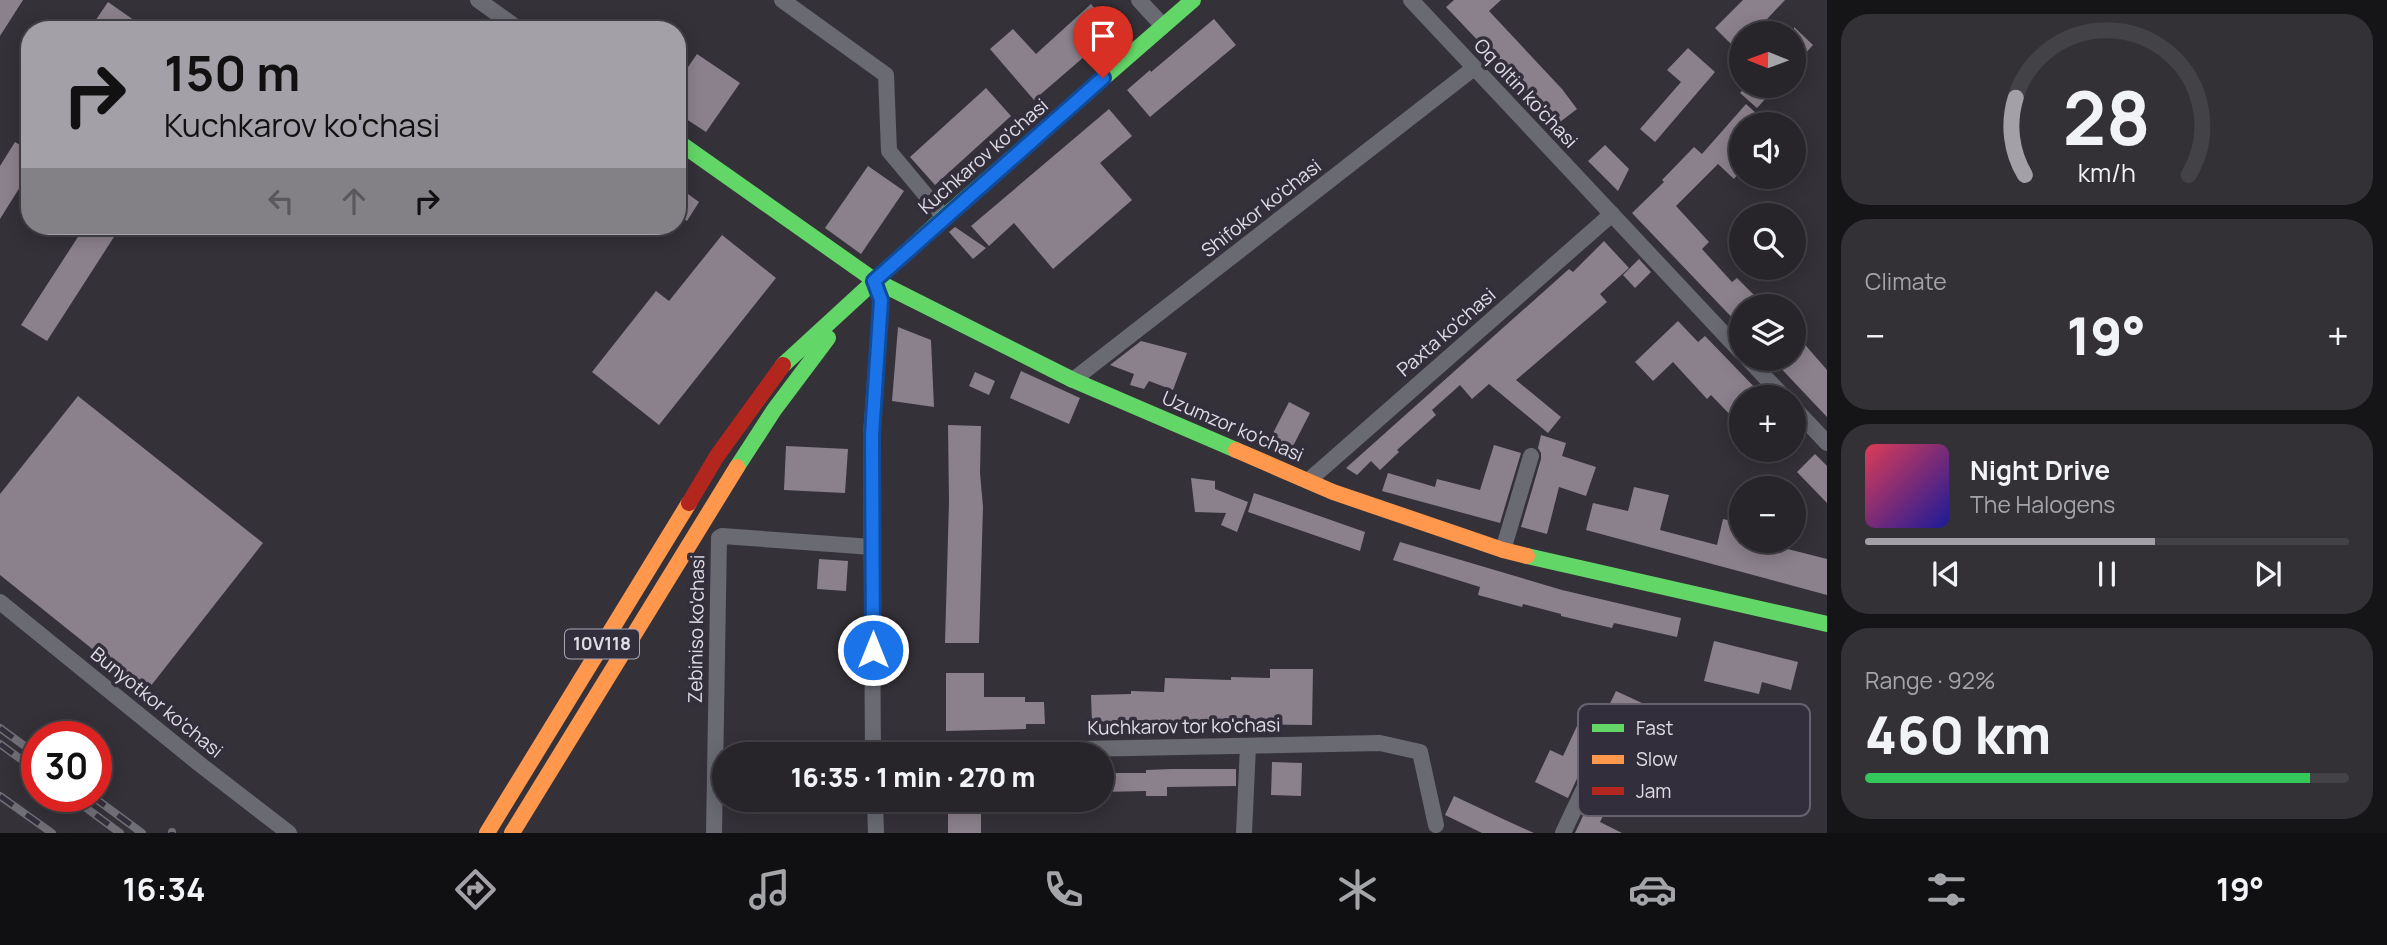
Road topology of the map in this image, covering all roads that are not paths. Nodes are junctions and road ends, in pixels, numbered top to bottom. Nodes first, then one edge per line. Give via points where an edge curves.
1 (478, 0) edge
2 (782, 0) edge
3 (1139, 0) edge
4 (1193, 0) edge
5 (1411, 0) edge
6 (507, 21) edge
7 (1163, 26) junction
8 (1474, 68) junction
9 (686, 147) edge
10 (1612, 214) junction
11 (944, 217) junction
12 (874, 281) junction
13 (1729, 339) edge
14 (1759, 371) edge
15 (1073, 380) junction
16 (1773, 385) edge
17 (1806, 421) edge
18 (1827, 443) edge
19 (1531, 456) dead end
20 (1308, 481) junction
21 (872, 547) junction
22 (1503, 550) junction
23 (0, 602) edge
24 (1827, 624) edge
25 (873, 742) edge
26 (1248, 746) junction
27 (1114, 749) edge
28 (1578, 801) edge
29 (875, 812) edge
30 (1434, 829) edge
31 (289, 833) edge
32 (487, 833) edge
33 (512, 833) edge
34 (714, 833) edge
35 (876, 833) edge
36 (1244, 833) edge
37 (1451, 833) edge
38 (1563, 833) edge

1 - 6 street
2 - 11 street via 886,75 889,151
3 - 7 street
4 - 7 main road, Kuchkarov ko'chasi / 10V118
5 - 8 street, Oq oltin ko'chasi
7 - 11 main road, Kuchkarov ko'chasi / 10V118
8 - 10 street, Oq oltin ko'chasi
8 - 15 street, Shifokor ko'chasi
9 - 12 main road, Uzumzor ko'chasi
10 - 13 street
10 - 20 street, Paxta ko'chasi
11 - 12 main road, Kuchkarov ko'chasi / 10V118
12 - 15 main road, Uzumzor ko'chasi
12 - 21 street via 881,300 872,435
12 - 32 main road, 10V118 via 788,359 717,456
12 - 33 main road, 10V118 via 807,365 736,468
14 - 16 street
15 - 20 main road, Uzumzor ko'chasi
17 - 18 street
19 - 22 street
20 - 22 main road, Uzumzor ko'chasi
21 - 25 street
21 - 34 street, Zebiniso ko'chasi via 719,538
22 - 24 main road, Uzumzor ko'chasi
23 - 31 street, Bunyotkor ko'chasi
26 - 27 street, Kuchkarov tor ko'chasi
26 - 30 street, Kuchkarov tor ko'chasi via 1380,743 1420,752
26 - 36 street
28 - 38 street
29 - 35 street
30 - 37 street

